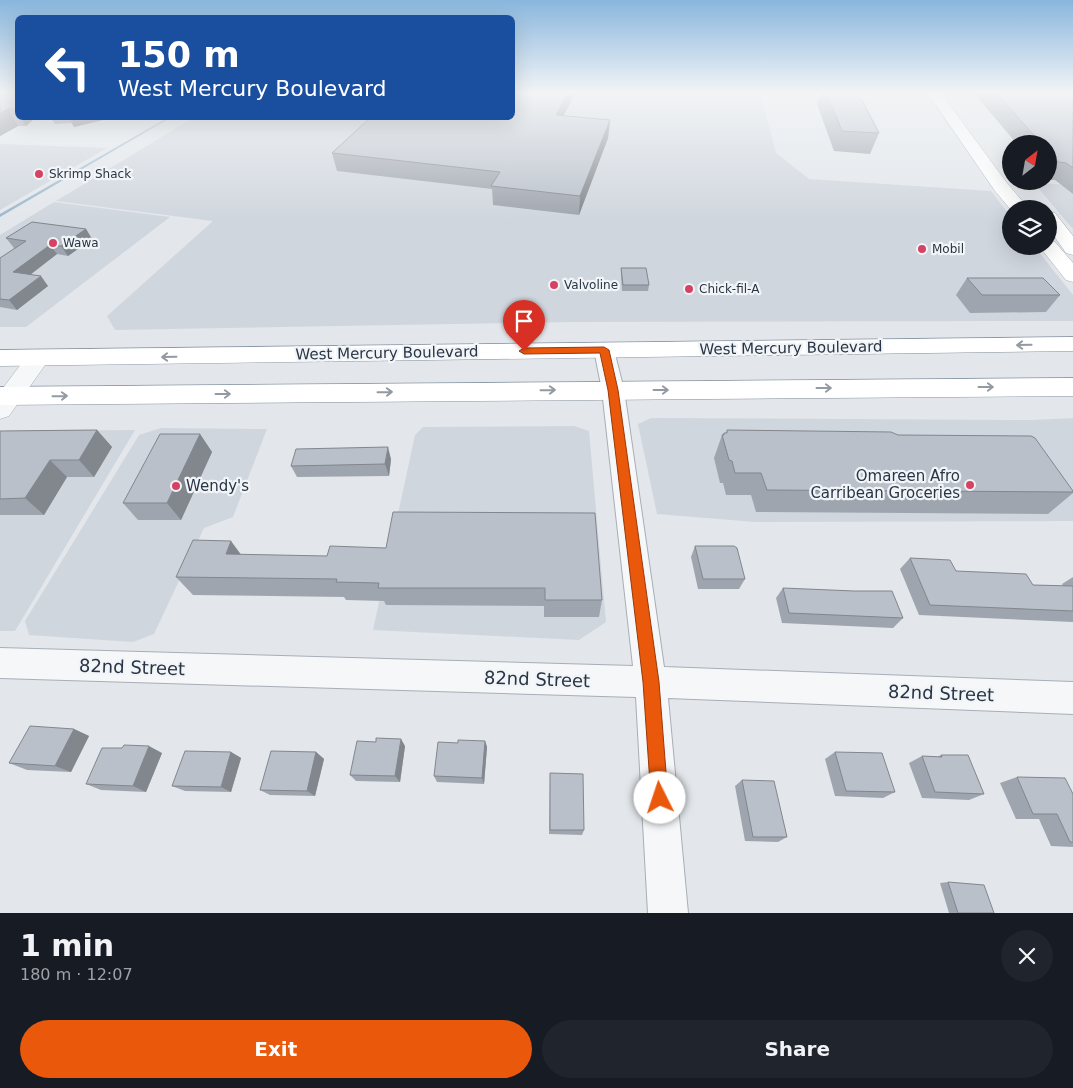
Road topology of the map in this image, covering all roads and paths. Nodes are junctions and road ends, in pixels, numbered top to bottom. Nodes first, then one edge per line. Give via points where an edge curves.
1 (963, 135) edge
2 (983, 162) junction
3 (1023, 191) dead end
4 (1013, 200) edge
5 (1057, 228) edge
6 (1073, 248) edge
7 (1056, 255) edge
8 (1073, 276) edge
9 (1073, 344) edge
10 (604, 350) junction
11 (0, 358) edge
12 (38, 358) junction
13 (1073, 387) edge
14 (613, 390) junction
15 (4, 401) edge
16 (0, 662) edge
17 (651, 682) junction
18 (1073, 698) edge
19 (668, 913) edge

1 - 2 main road
2 - 3 main road via 996,168 1015,188
2 - 4 main road
5 - 6 main road
7 - 8 main road
9 -> 10 main road, West Mercury Boulevard
10 -> 12 main road, West Mercury Boulevard
10 - 14 street
11 - 12 main road, West Mercury Boulevard
12 - 15 street
14 -> 13 main road
15 -> 14 main road
14 - 17 street
16 - 17 street, 82nd Street
17 - 18 street, 82nd Street
17 - 19 street

